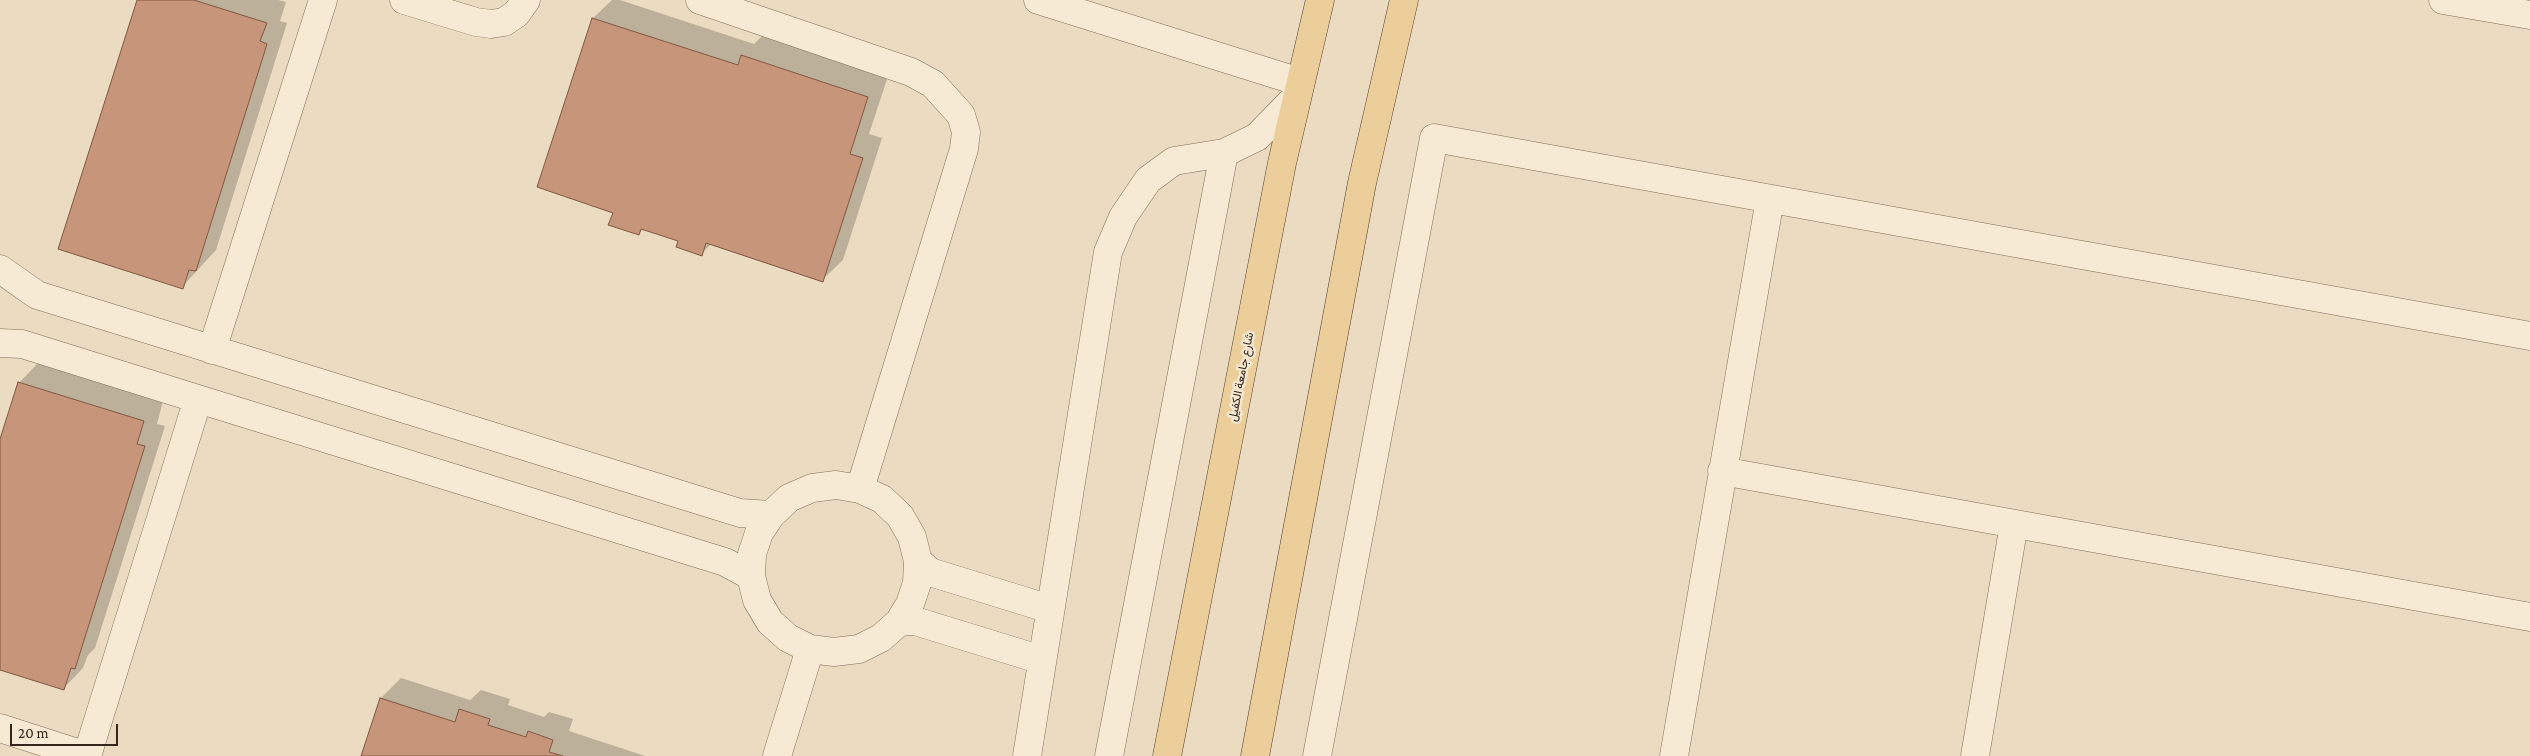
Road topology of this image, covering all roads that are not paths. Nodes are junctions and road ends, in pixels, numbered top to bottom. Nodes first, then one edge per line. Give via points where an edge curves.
1 (323, 0) edge
2 (404, 0) edge
3 (526, 0) edge
4 (700, 0) edge
5 (1038, 0) edge
6 (1320, 0) edge
7 (1404, 0) edge
8 (2443, 0) edge
9 (2530, 15) edge
10 (1299, 89) junction
11 (1224, 153) junction
12 (1770, 198) junction
13 (0, 269) edge
14 (2530, 336) edge
15 (0, 343) edge
16 (212, 350) junction
17 (198, 398) junction
18 (1722, 471) junction
19 (860, 489) junction
20 (772, 515) junction
21 (2014, 524) junction
22 (918, 561) junction
23 (752, 576) junction
24 (1050, 609) junction
25 (2530, 617) edge
26 (899, 622) junction
27 (810, 649) junction
28 (1042, 660) junction
29 (0, 728) edge
30 (87, 756) edge
31 (777, 756) edge
32 (1027, 756) edge
33 (1109, 756) edge
34 (1167, 756) edge
35 (1255, 756) edge
36 (1317, 756) edge
37 (1674, 756) edge
38 (1975, 756) edge

1 - 16 street
2 - 3 street via 490,24 504,22 516,14
4 - 19 street via 912,72 933,84 961,114 966,132 964,149
5 - 10 street
6 - 10 main road, شارع جامعة الكفيل
7 - 35 main road via 1362,183
8 - 9 street
10 - 11 street via 1257,138
10 - 34 main road, شارع جامعة الكفيل
11 - 24 street via 1174,161 1148,180 1123,217 1108,252
11 - 33 street
12 - 14 street
12 - 18 street
12 - 36 street via 1434,138
13 - 16 street via 37,295
15 - 17 street via 22,344
16 - 20 street via 740,513
17 - 23 street via 725,562
17 - 30 street
18 - 21 street
18 - 37 street
19 - 20 street via 836,485 812,488 789,498
19 - 22 street via 882,499 900,516 912,537
20 - 23 street via 752,554
21 - 25 street
21 - 38 street
22 - 24 street via 930,572
22 - 26 street via 917,583
23 - 27 street via 757,600 770,622 788,638
24 - 28 street
26 - 27 street via 881,638 858,649 834,652
26 - 28 street via 915,621
27 - 31 street
28 - 32 street
29 - 30 street

